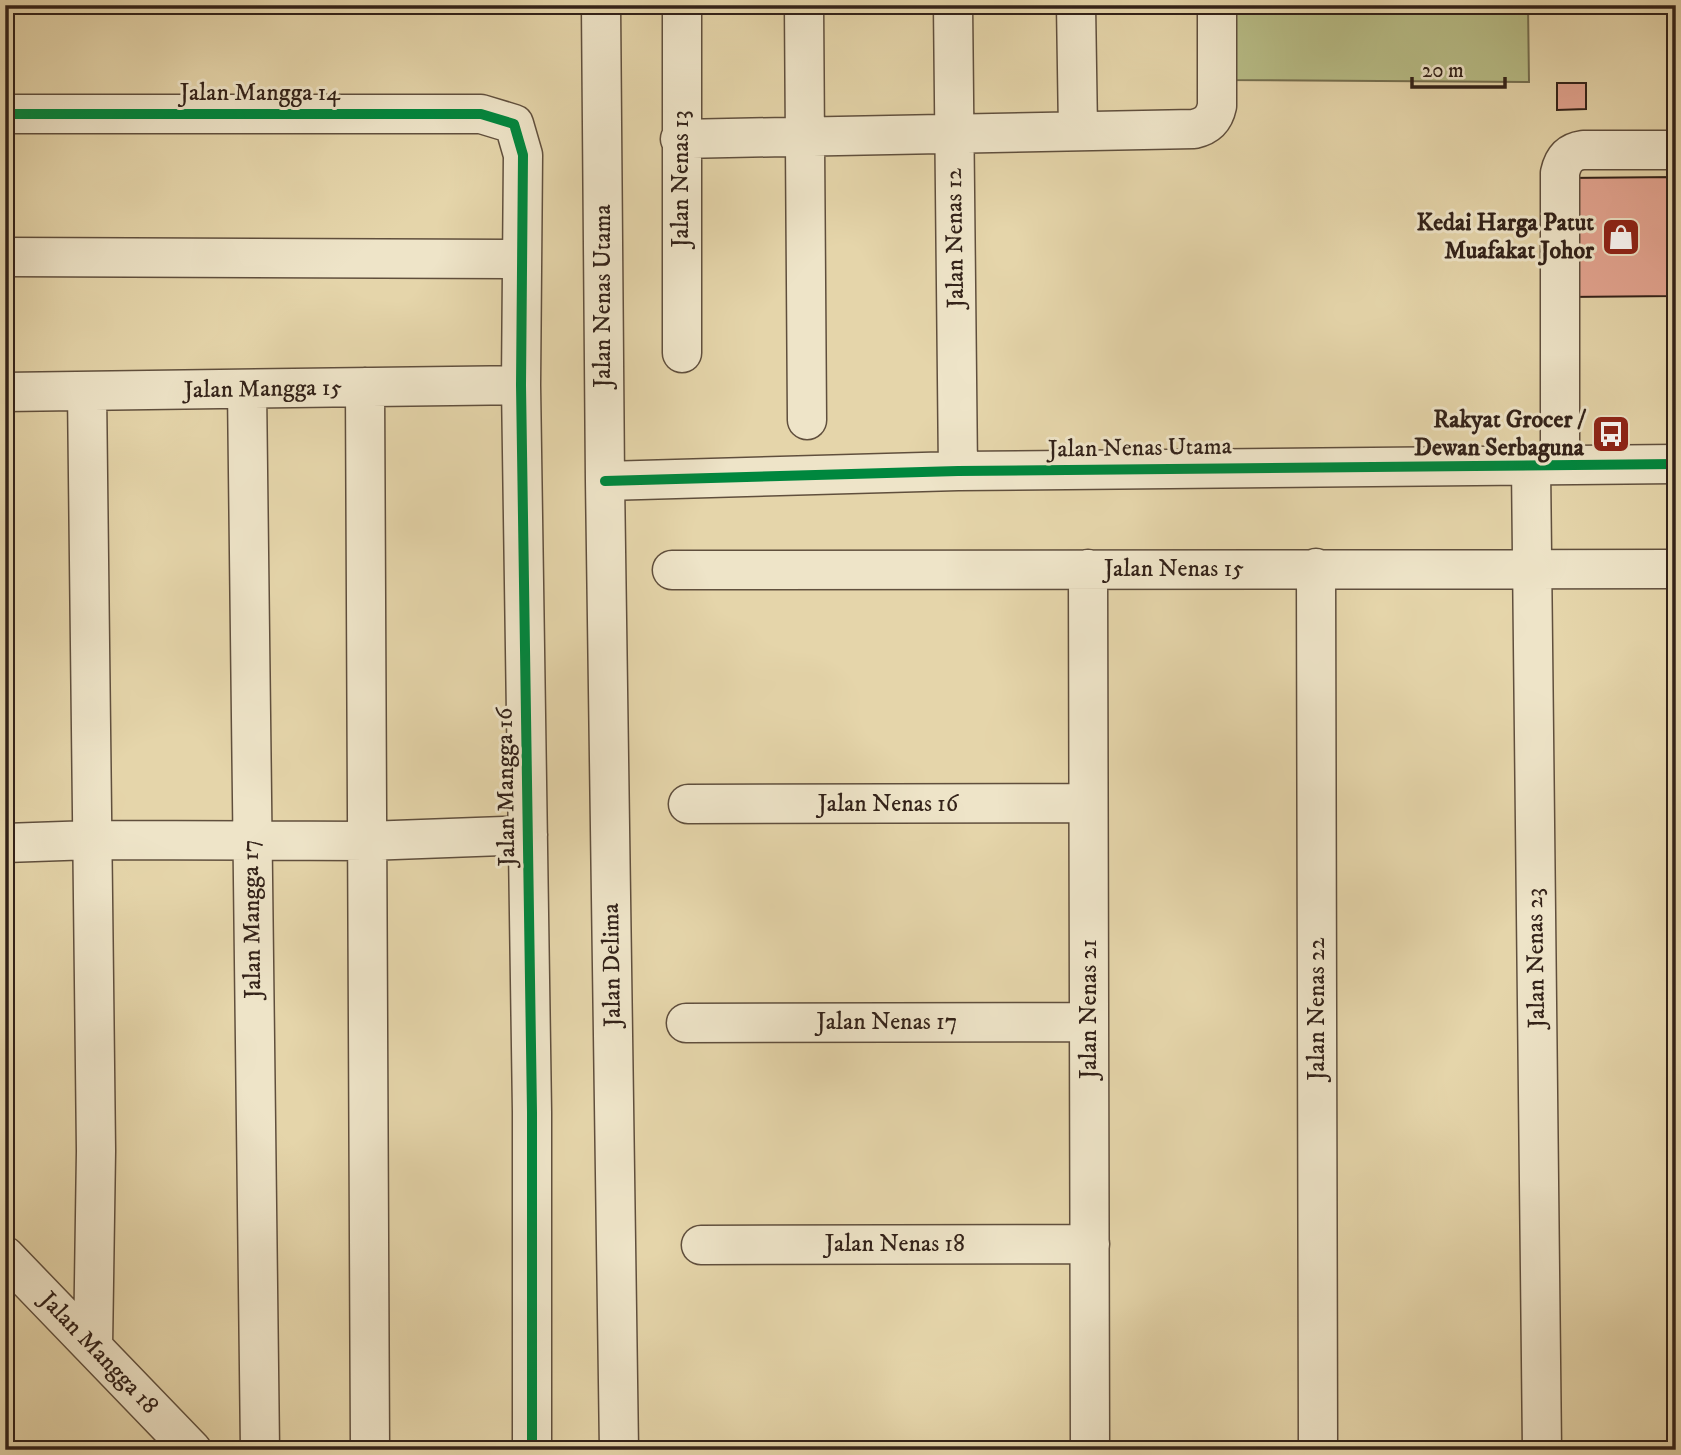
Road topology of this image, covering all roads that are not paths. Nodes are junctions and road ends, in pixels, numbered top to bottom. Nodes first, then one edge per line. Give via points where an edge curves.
1 (601, 5) edge
2 (681, 5) edge
3 (804, 5) edge
4 (953, 5) edge
5 (1076, 5) edge
6 (1217, 5) edge
7 (5, 114) edge
8 (514, 124) joint
9 (1077, 131) junction
10 (954, 134) junction
11 (805, 136) junction
12 (680, 139) junction
13 (1676, 150) edge
14 (5, 257) edge
15 (522, 259) junction
16 (682, 353) dead end
17 (521, 385) junction
18 (365, 387) junction
19 (247, 389) junction
20 (87, 391) junction
21 (5, 392) edge
22 (807, 420) dead end
23 (1676, 464) edge
24 (1545, 465) junction
25 (957, 471) junction
26 (605, 481) junction
27 (1532, 567) junction
28 (1316, 568) junction
29 (1088, 569) junction
30 (1676, 569) edge
31 (673, 570) dead end
32 (1088, 803) junction
33 (688, 804) dead end
34 (528, 835) junction
35 (92, 840) junction
36 (251, 840) junction
37 (367, 841) junction
38 (5, 843) edge
39 (1089, 1022) junction
40 (686, 1023) dead end
41 (1090, 1244) junction
42 (701, 1245) dead end
43 (5, 1256) edge
44 (93, 1347) junction
45 (192, 1450) edge
46 (260, 1450) edge
47 (370, 1450) edge
48 (532, 1450) edge
49 (619, 1450) edge
50 (1090, 1450) edge
51 (1318, 1450) edge
52 (1542, 1450) edge

1 - 26 street, Jalan Nenas Utama
2 - 12 street, Jalan Nenas 13
3 - 11 street
4 - 10 street, Jalan Nenas 12
5 - 9 street
6 - 9 street via 1215,115 1202,127
7 - 8 street, Jalan Mangga 14 via 481,114
8 - 15 street, Jalan Mangga 16 via 523,155
9 - 10 street
10 - 11 street
10 - 25 street, Jalan Nenas 12
11 - 12 street
11 - 22 street
12 - 16 street, Jalan Nenas 13
13 - 24 street, Jalan Nenas 23 via 1583,150 1562,164
14 - 15 street
15 - 17 street, Jalan Mangga 16
17 - 18 street, Jalan Mangga 15
17 - 34 street, Jalan Mangga 16
18 - 19 street, Jalan Mangga 15
18 - 37 street
19 - 20 street, Jalan Mangga 15
19 - 36 street, Jalan Mangga 17
20 - 21 street, Jalan Mangga 15
20 - 35 street
23 - 24 street, Jalan Nenas Utama
24 - 25 street, Jalan Nenas Utama
24 - 27 street, Jalan Nenas 23
25 - 26 street, Jalan Nenas Utama
26 - 49 street, Jalan Delima
27 - 28 street, Jalan Nenas 15
27 - 30 street, Jalan Nenas 15
27 - 52 street, Jalan Nenas 23
28 - 29 street, Jalan Nenas 15
28 - 51 street, Jalan Nenas 22
29 - 31 street, Jalan Nenas 15
29 - 32 street, Jalan Nenas 21
32 - 33 street, Jalan Nenas 16
32 - 39 street, Jalan Nenas 21
34 - 37 street
34 - 48 street, Jalan Mangga 16
35 - 36 street
35 - 38 street
35 - 44 street
36 - 37 street
36 - 46 street, Jalan Mangga 17
37 - 47 street
39 - 40 street, Jalan Nenas 17
39 - 41 street, Jalan Nenas 21
41 - 42 street, Jalan Nenas 18
41 - 50 street, Jalan Nenas 21
43 - 44 street, Jalan Mangga 18
44 - 45 street, Jalan Mangga 18

